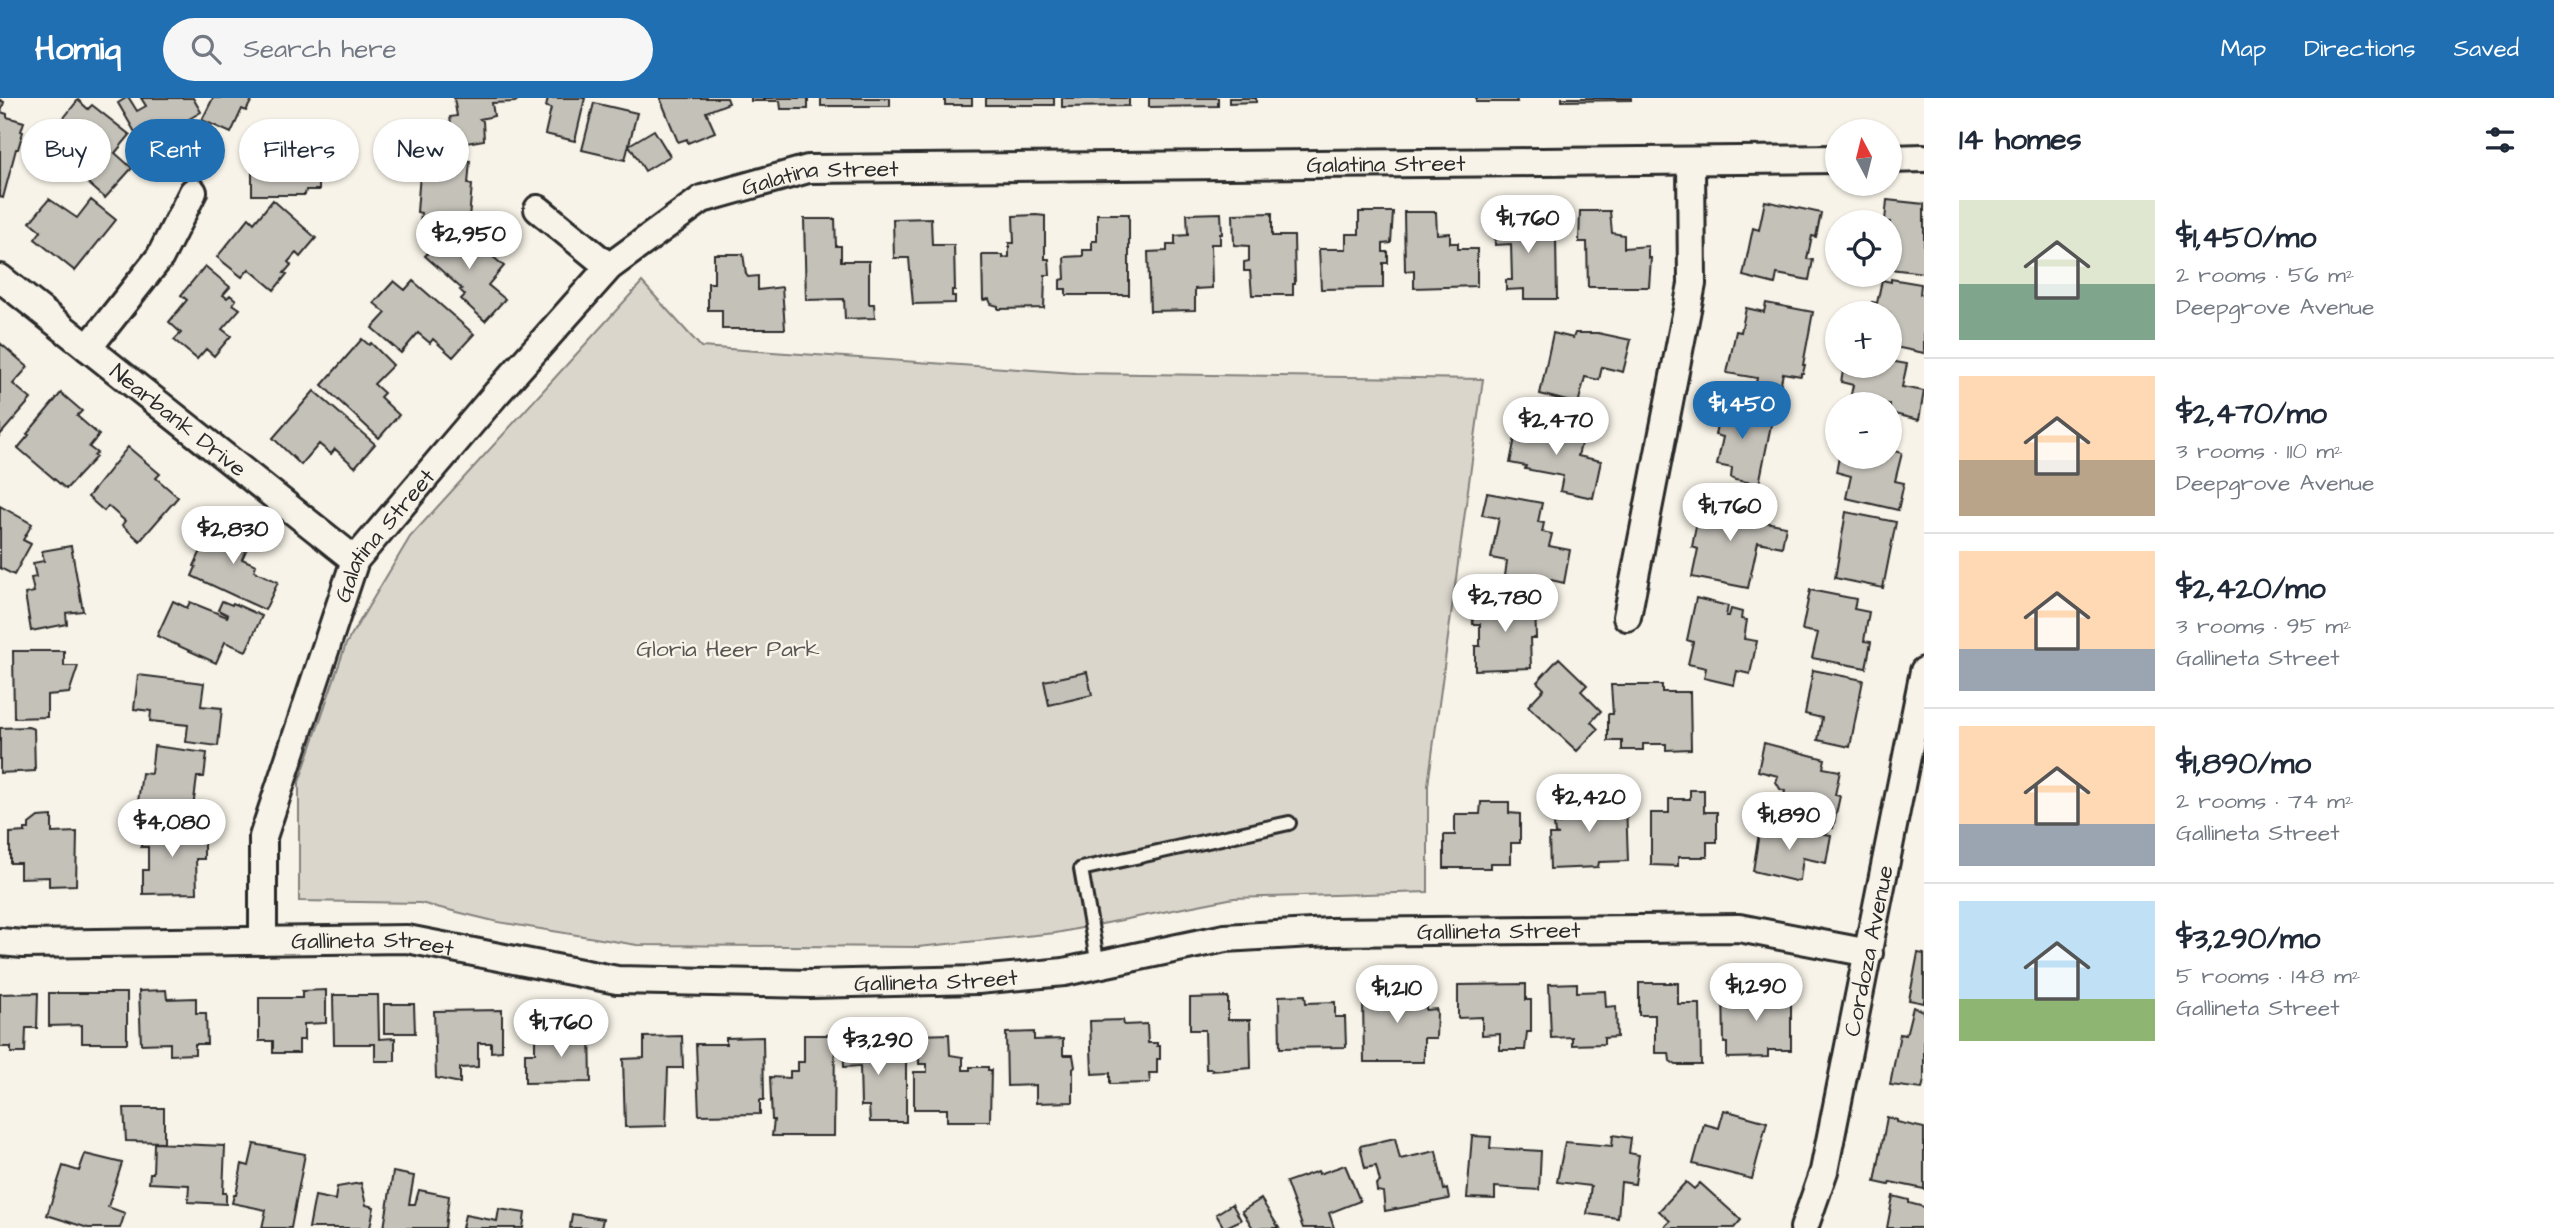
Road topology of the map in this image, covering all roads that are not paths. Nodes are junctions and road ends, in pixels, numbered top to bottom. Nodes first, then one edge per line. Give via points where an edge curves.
1 (1924, 158) edge
2 (1825, 159) edge
3 (1902, 159) edge
4 (1691, 161) junction
5 (193, 192) dead end
6 (538, 209) dead end
7 (609, 267) junction
8 (0, 278) edge
9 (88, 348) junction
10 (355, 560) junction
11 (1627, 617) dead end
12 (1924, 671) edge
13 (1289, 823) dead end
14 (263, 941) junction
15 (0, 942) edge
16 (1869, 953) junction
17 (1098, 965) junction
18 (1804, 1228) edge

1 - 3 street
2 - 4 street, Galatina Street
4 - 7 street, Galatina Street via 808,169 702,199
4 - 11 street via 1692,285
5 - 9 street via 160,257
6 - 7 street
7 - 10 street, Galatina Street
8 - 9 street, Nearbank Drive
9 - 10 street, Nearbank Drive
10 - 14 street, Galatina Street via 263,837
12 - 16 street, Cordoza Avenue
13 - 17 lane via 1081,869
14 - 15 street, Gallineta Street
14 - 17 street, Gallineta Street via 407,939 617,980 810,984 978,980
16 - 17 street, Gallineta Street via 1739,928 1329,932 1225,938
16 - 18 street, Cordoza Avenue via 1824,1171

